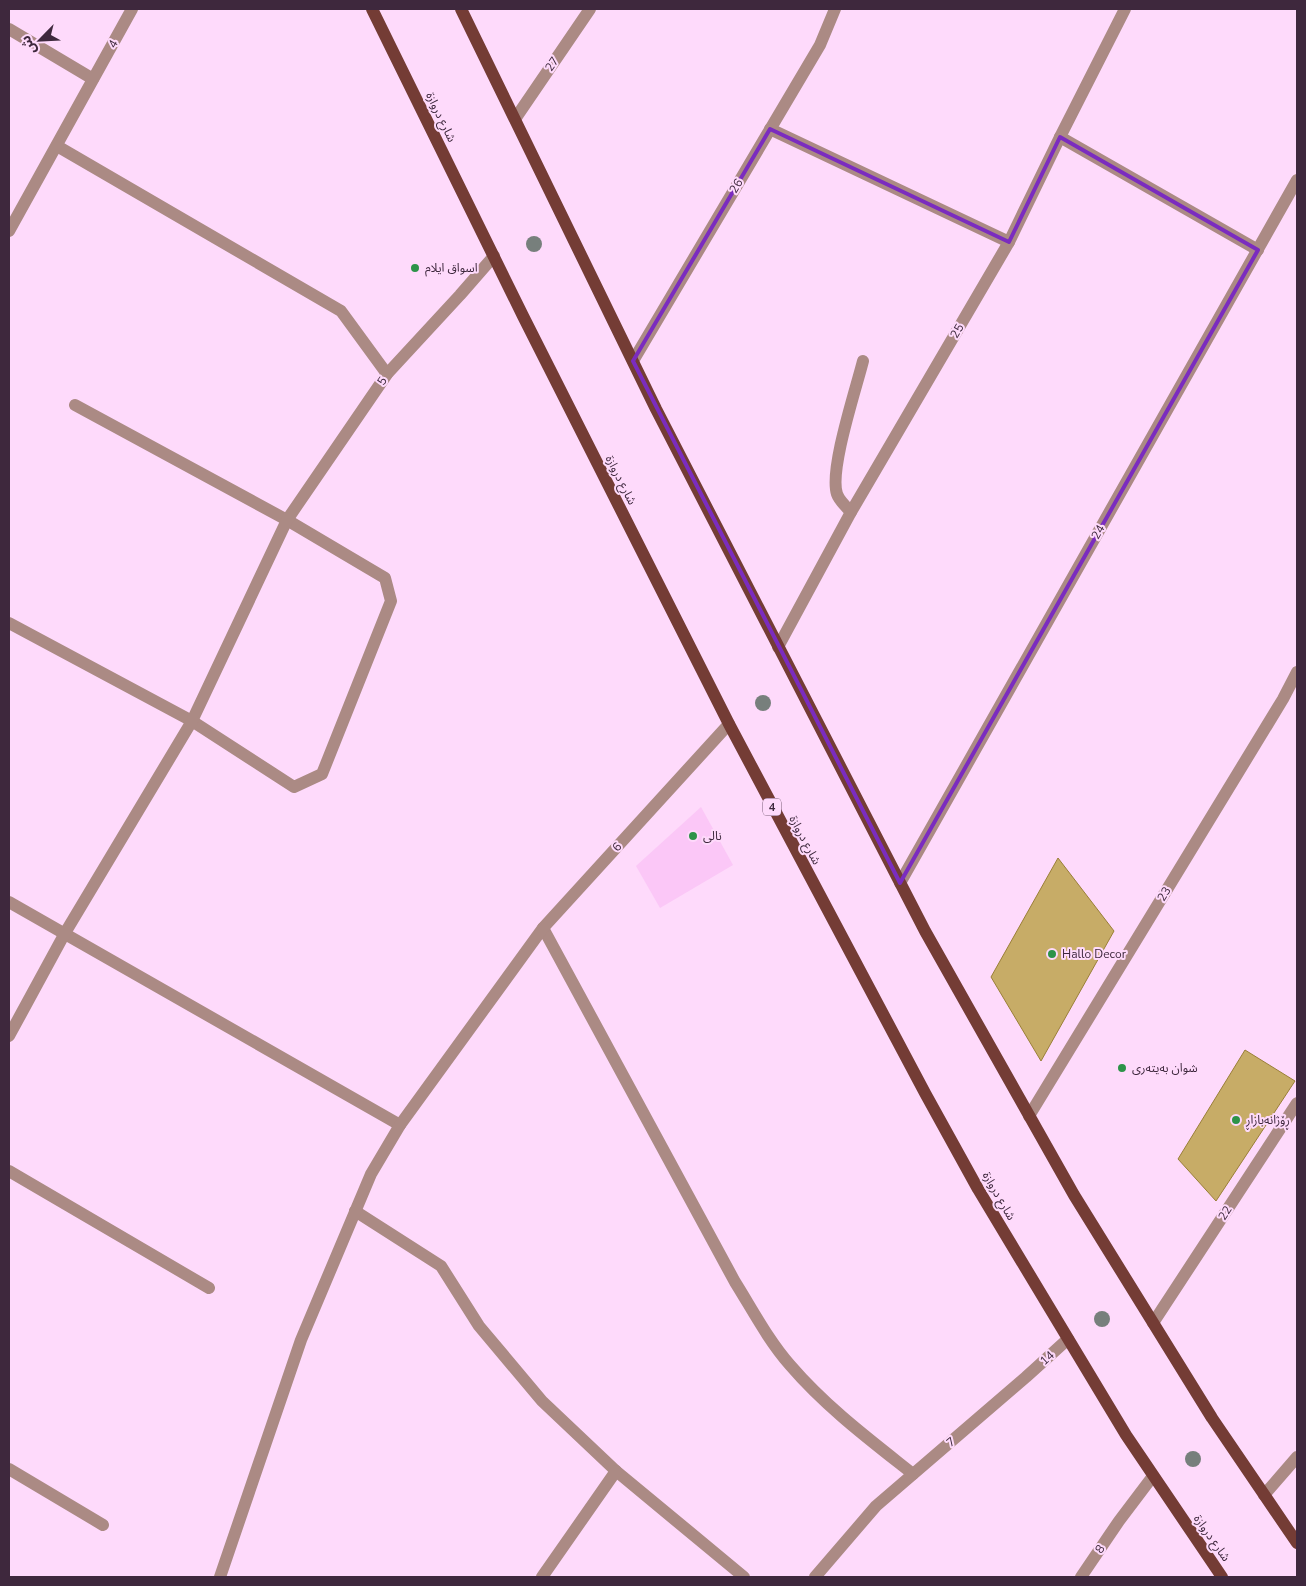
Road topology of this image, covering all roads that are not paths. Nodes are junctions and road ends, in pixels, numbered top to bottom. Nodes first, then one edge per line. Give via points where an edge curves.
1 (132, 9) edge
2 (372, 9) edge
3 (461, 9) edge
4 (590, 9) edge
5 (835, 9) edge
6 (1125, 9) edge
7 (9, 29) edge
8 (93, 79) junction
9 (515, 119) junction
10 (770, 129) junction
11 (1060, 137) junction
12 (57, 146) junction
13 (1297, 180) edge
14 (9, 231) edge
15 (1009, 242) junction
16 (1258, 250) junction
17 (494, 256) junction
18 (633, 361) junction
19 (863, 361) dead end
20 (387, 374) junction
21 (75, 405) dead end
22 (851, 512) junction
23 (287, 520) junction
24 (9, 624) edge
25 (778, 647) junction
26 (1297, 672) edge
27 (192, 721) junction
28 (729, 724) junction
29 (900, 883) junction
30 (9, 902) edge
31 (543, 928) junction
32 (65, 933) junction
33 (9, 1036) edge
34 (1297, 1103) edge
35 (1029, 1116) junction
36 (400, 1125) junction
37 (9, 1171) edge
38 (355, 1211) junction
39 (209, 1288) dead end
40 (1153, 1323) junction
41 (1068, 1339) junction
42 (1026, 1377) joint
43 (1297, 1457) edge
44 (9, 1469) edge
45 (616, 1471) junction
46 (913, 1474) junction
47 (1153, 1476) junction
48 (1264, 1495) junction
49 (103, 1525) dead end
50 (1297, 1543) edge
51 (220, 1577) edge
52 (542, 1577) edge
53 (744, 1577) edge
54 (815, 1577) edge
55 (1081, 1577) edge
56 (1222, 1577) edge

1 - 8 street, 4
2 - 17 main road, شارع دروازة / 4
3 - 9 main road
4 - 9 street, 27
5 - 10 street, 26 via 820,45
6 - 11 street, 25
7 - 8 street
8 - 12 street, 4
9 - 18 main road
10 - 15 street
10 - 18 street, 26
11 - 15 street, 25
11 - 16 street
12 - 14 street, 4
12 - 20 street via 341,312
13 - 16 street, 24
15 - 22 street, 25
16 - 29 street, 24
17 - 20 street, 5
17 - 28 main road, شارع دروازة / 4
18 - 25 main road
19 - 22 street via 838,456 835,482 837,495
20 - 23 street, 5
21 - 23 street
22 - 25 street, 25
23 - 27 street, 5
23 - 27 street via 385,578 391,602 322,774 294,787
24 - 27 street
25 - 29 main road
26 - 35 street, 23
27 - 32 street, 5
28 - 31 street, 6
28 - 41 main road, شارع دروازة / 4 via 925,1093
29 - 35 main road
30 - 32 street
31 - 36 street, 6
31 - 46 street via 735,1282 761,1323 789,1363 818,1396
32 - 33 street, 5
32 - 36 street
34 - 40 street, 22
35 - 40 main road
36 - 38 street, 6 via 371,1174
37 - 39 street
38 - 45 street via 441,1266 479,1326 542,1402
38 - 51 street, 6 via 301,1340
40 - 48 main road
41 - 42 street, 14
41 - 47 main road, شارع دروازة / 4
42 - 46 street, 7
43 - 48 street
44 - 49 street
45 - 52 street
45 - 53 street
46 - 54 street, 7 via 876,1506
47 - 55 street, 8
47 - 56 main road, شارع دروازة / 4
48 - 50 main road

